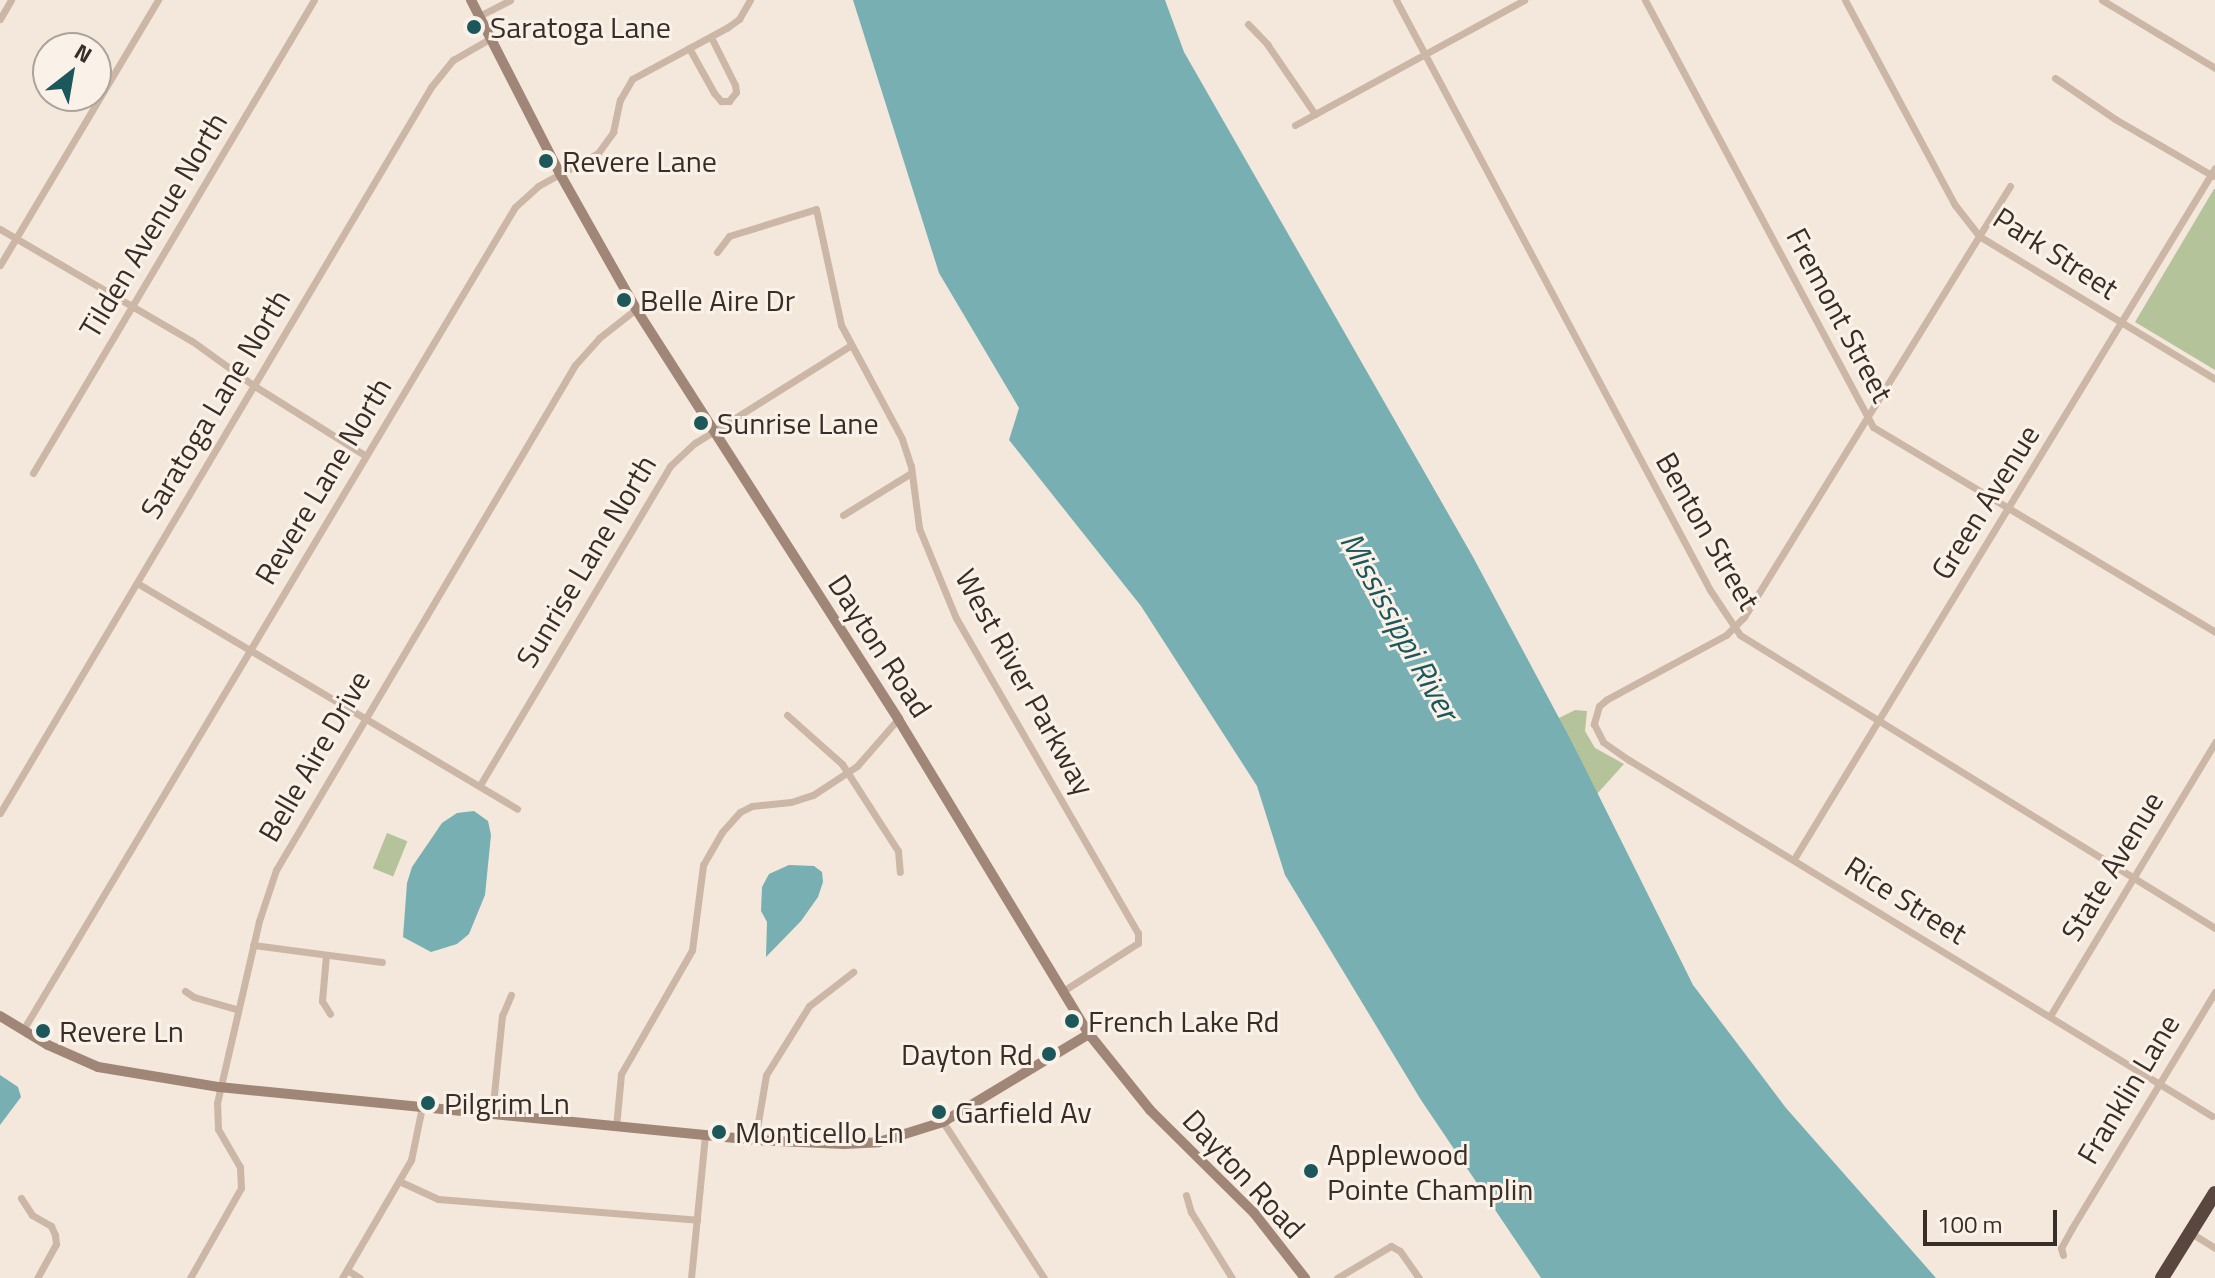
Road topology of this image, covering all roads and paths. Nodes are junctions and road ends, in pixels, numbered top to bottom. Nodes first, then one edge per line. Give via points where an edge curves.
1 (11, 0) edge
2 (158, 0) edge
3 (314, 0) edge
4 (471, 0) edge
5 (510, 0) edge
6 (750, 0) edge
7 (1396, 0) edge
8 (1524, 0) edge
9 (1645, 0) edge
10 (1845, 0) edge
11 (2102, 0) edge
12 (479, 16) junction
13 (0, 19) edge
14 (1248, 24) dead end
15 (711, 37) junction
16 (491, 38) junction
17 (689, 48) junction
18 (1425, 55) junction
19 (2215, 68) edge
20 (2055, 78) dead end
21 (1315, 114) junction
22 (1295, 125) dead end
23 (2214, 173) edge
24 (560, 174) junction
25 (2010, 186) dead end
26 (0, 229) edge
27 (1979, 236) junction
28 (16, 238) junction
29 (717, 252) dead end
30 (0, 265) edge
31 (133, 305) junction
32 (636, 309) junction
33 (2120, 322) junction
34 (851, 345) junction
35 (2215, 379) edge
36 (253, 385) junction
37 (1868, 418) junction
38 (715, 432) junction
39 (366, 456) junction
40 (33, 473) dead end
41 (911, 473) junction
42 (2007, 509) junction
43 (843, 515) dead end
44 (137, 583) junction
45 (1735, 628) junction
46 (2215, 632) edge
47 (249, 650) junction
48 (787, 715) dead end
49 (364, 717) junction
50 (898, 719) junction
51 (1877, 722) junction
52 (2215, 742) edge
53 (847, 772) junction
54 (480, 785) junction
55 (517, 809) dead end
56 (0, 813) edge
57 (1794, 859) junction
58 (900, 872) dead end
59 (2133, 877) junction
60 (2215, 928) edge
61 (253, 945) junction
62 (326, 955) junction
63 (382, 962) dead end
64 (853, 972) dead end
65 (185, 991) dead end
66 (1063, 991) junction
67 (2215, 992) edge
68 (511, 995) dead end
69 (236, 1009) junction
70 (330, 1014) dead end
71 (0, 1016) edge
72 (2050, 1016) junction
73 (23, 1030) junction
74 (1089, 1034) junction
75 (2160, 1084) junction
76 (219, 1087) junction
77 (422, 1107) junction
78 (492, 1114) junction
79 (2212, 1116) dead end
80 (943, 1122) junction
81 (616, 1127) junction
82 (705, 1135) junction
83 (755, 1140) junction
84 (399, 1181) junction
85 (2215, 1193) edge
86 (1186, 1195) dead end
87 (21, 1198) dead end
88 (697, 1220) junction
89 (2191, 1233) junction
90 (2215, 1248) edge
91 (2063, 1255) dead end
92 (347, 1270) junction
93 (37, 1278) edge
94 (190, 1278) edge
95 (342, 1278) edge
96 (360, 1278) edge
97 (691, 1278) edge
98 (1044, 1278) edge
99 (1232, 1278) edge
100 (1305, 1278) edge
101 (1337, 1278) edge
102 (1419, 1278) edge
103 (2162, 1278) edge

1 - 13 street
2 - 28 street
3 - 31 street, Tilden Avenue North
4 - 12 main road, Dayton Road
5 - 12 street
6 - 15 street, Revere Lane North via 739,19
7 - 18 street, Benton Street
8 - 18 street
9 - 37 street, Fremont Street
10 - 27 street, Park Street via 1955,205
11 - 19 street
12 - 16 main road, Dayton Road
14 - 21 street
15 - 17 street, Revere Lane North
15 - 17 street via 735,85 729,101 714,93
16 - 24 main road, Dayton Road
16 - 36 street, Saratoga Lane North via 441,72
17 - 24 street, Revere Lane North via 632,79 607,143
18 - 21 street
18 - 45 street, Benton Street
20 - 23 street
21 - 22 street
23 - 33 street, Green Avenue
24 - 32 main road, Dayton Road
24 - 39 street, Revere Lane North via 515,207
25 - 27 street
26 - 28 street
27 - 33 street, Park Street
27 - 37 street
28 - 30 street
28 - 31 street
29 - 34 street, West River Parkway via 729,236 816,209 837,308
31 - 36 street
31 - 40 street, Tilden Avenue North
32 - 38 main road, Dayton Road
32 - 49 street, Belle Aire Drive via 575,365
33 - 35 street, Park Street
33 - 42 street, Green Avenue
34 - 38 street, Sunrise Lane North
34 - 41 street, West River Parkway via 902,439
36 - 39 street
36 - 44 street, Saratoga Lane North
37 - 42 street, Fremont Street via 1884,437
37 - 45 street
38 - 50 main road, Dayton Road
38 - 54 street, Sunrise Lane North via 680,455 660,480
39 - 47 street, Revere Lane North
41 - 43 street
41 - 66 street, West River Parkway via 919,528 956,618 1138,933 1138,943
42 - 46 street, Fremont Street
42 - 51 street, Green Avenue
44 - 47 street
44 - 56 street, Saratoga Lane North
45 - 51 street, Benton Street
45 - 57 street, Rice Street via 1606,700 1595,713 1596,734
47 - 49 street
47 - 73 street, Revere Lane North
48 - 53 street
49 - 54 street
49 - 61 street, Belle Aire Drive via 288,845 266,895
50 - 53 street
50 - 66 main road, Dayton Road
51 - 57 street, Green Avenue
51 - 59 street, Benton Street
52 - 59 street, State Avenue
53 - 58 street via 898,851
53 - 81 street via 802,800 752,806 722,832 703,865 692,950 621,1074
54 - 55 street
57 - 72 street, Rice Street
59 - 60 street, Benton Street
59 - 72 street, State Avenue
61 - 62 street
61 - 69 street, Belle Aire Drive
62 - 63 street
62 - 70 street via 322,1001
64 - 83 street via 809,1006 766,1075
65 - 69 street
66 - 74 main road, Dayton Road
67 - 75 street, Franklin Lane
68 - 78 street via 502,1016
69 - 76 street, Belle Aire Drive
71 - 73 main road
72 - 75 street, Rice Street
73 - 76 main road via 98,1067
74 - 80 main road
74 - 100 main road, Dayton Road via 1150,1110 1269,1229
75 - 79 street, Rice Street
75 - 91 street, Franklin Lane via 2072,1228 2061,1248
76 - 77 main road
76 - 94 street, Belle Aire Drive via 218,1129 240,1167 241,1188
77 - 78 main road
77 - 84 street via 415,1148
78 - 81 main road
80 - 83 main road via 879,1142
80 - 98 street
81 - 82 main road
82 - 83 main road
82 - 88 street
84 - 88 street via 438,1199
84 - 92 street
85 - 89 highway
86 - 99 street
87 - 93 street via 32,1215 51,1226 56,1244
88 - 97 street
89 - 90 street
89 - 103 highway
92 - 95 street
92 - 96 street
101 - 102 street via 1383,1248 1394,1247

